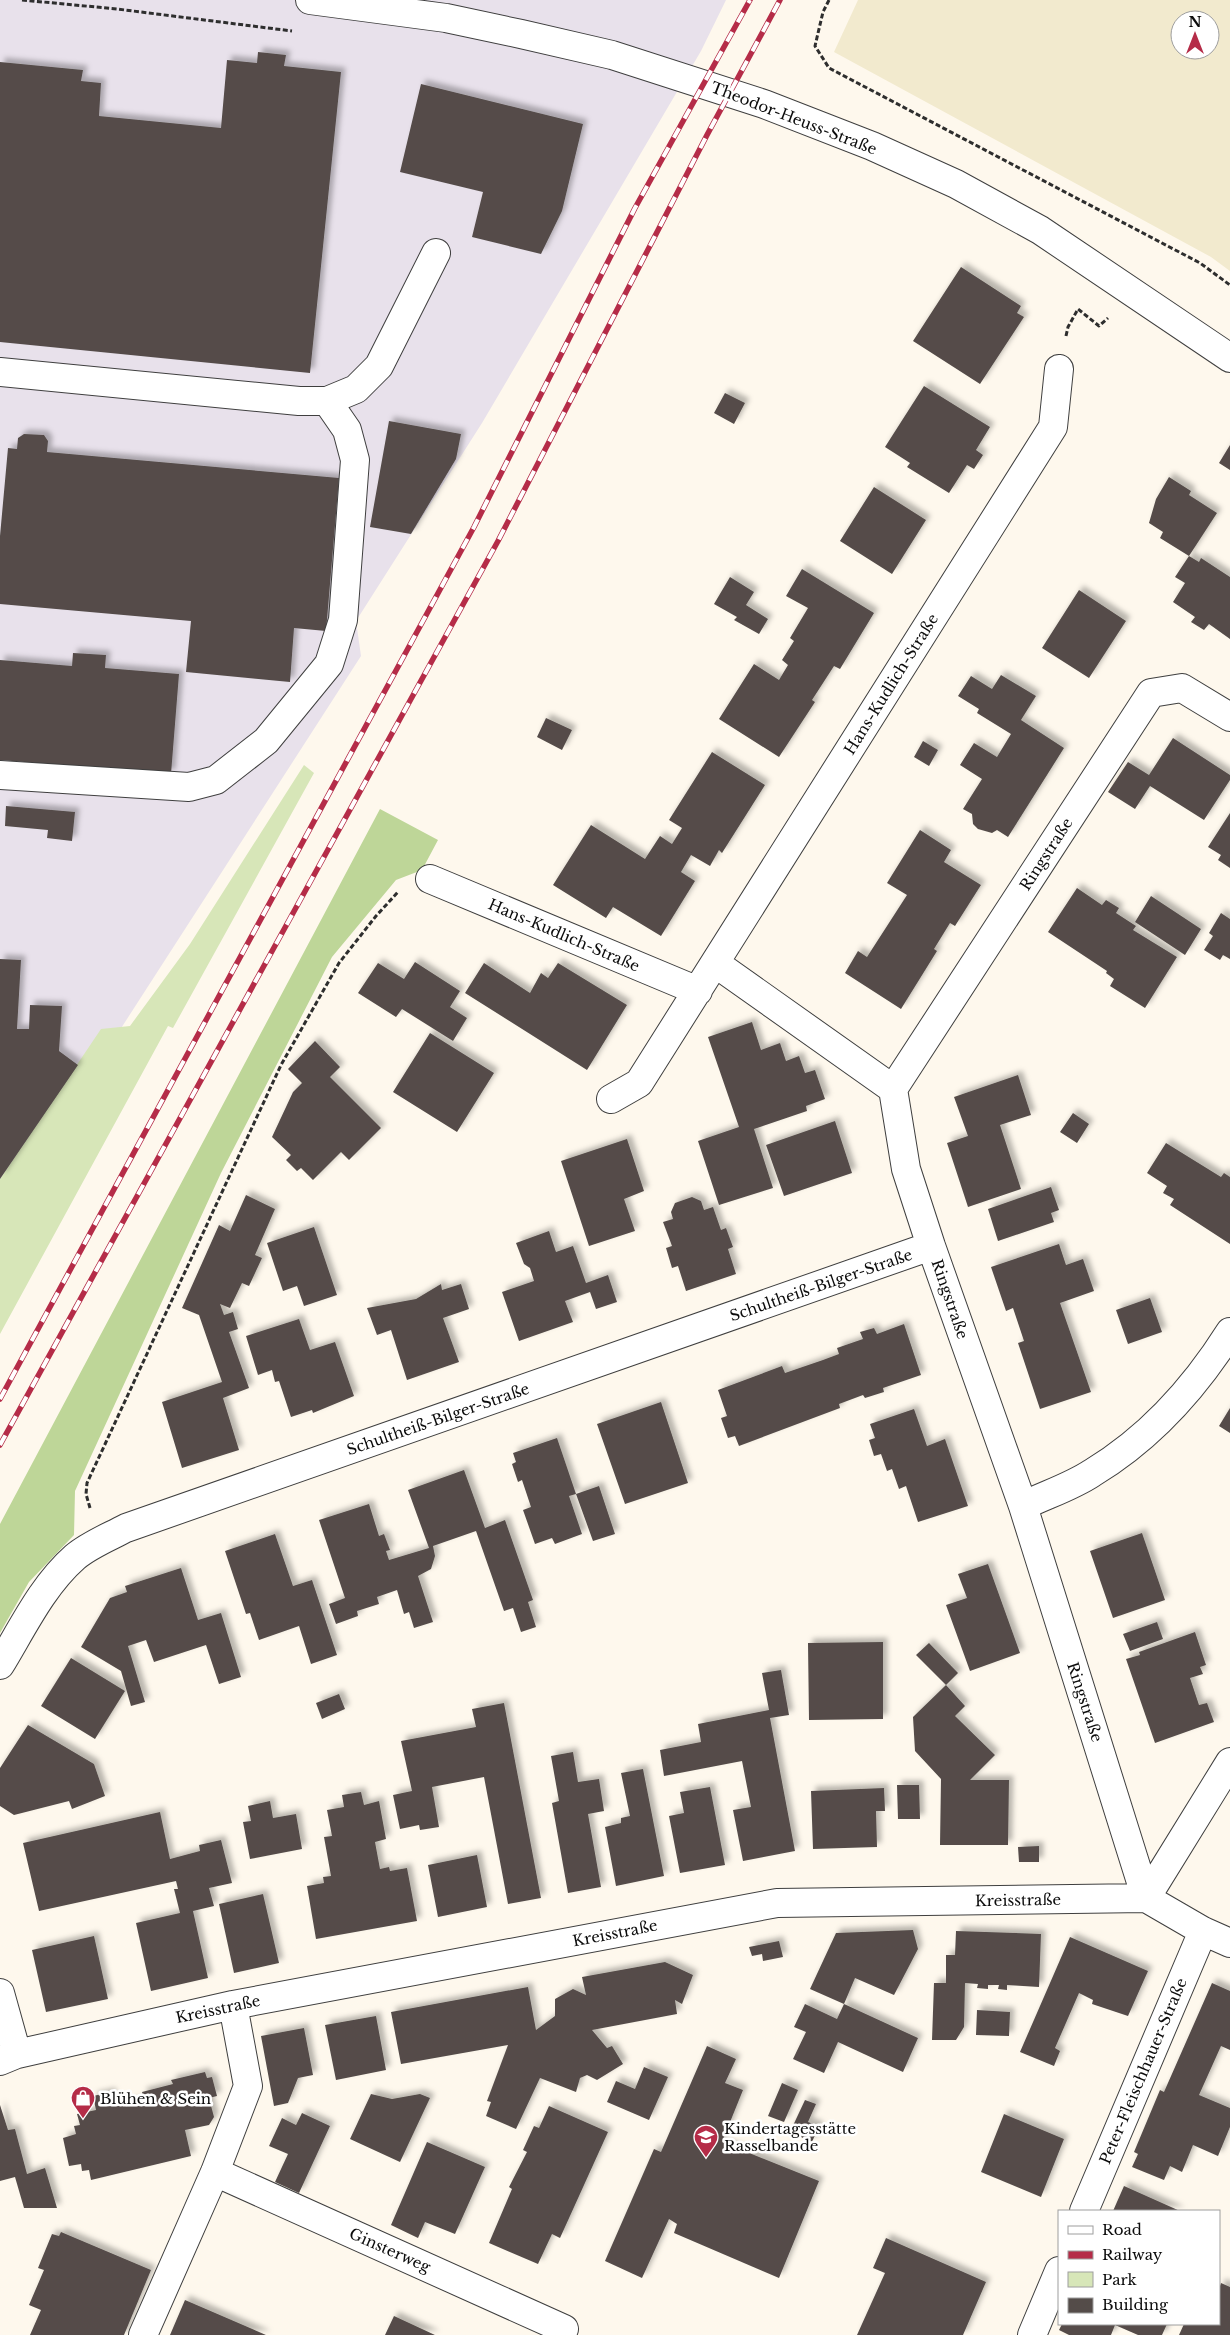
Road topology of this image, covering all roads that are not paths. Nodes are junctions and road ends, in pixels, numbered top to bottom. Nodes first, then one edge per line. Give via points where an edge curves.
1 (310, 0) edge
2 (436, 252) dead end
3 (1230, 358) edge
4 (1060, 369) road end
5 (0, 372) edge
6 (327, 401) junction
7 (1230, 718) edge
8 (0, 775) edge
9 (430, 879) road end
10 (715, 963) junction
11 (698, 990) junction
12 (893, 1089) junction
13 (611, 1099) dead end
14 (931, 1246) junction
15 (1230, 1332) edge
16 (1023, 1506) junction
17 (0, 1665) edge
18 (1230, 1762) edge
19 (1146, 1898) junction
20 (1202, 1931) junction
21 (1230, 1943) edge
22 (0, 1992) edge
23 (233, 2005) junction
24 (9, 2057) edge
25 (215, 2172) junction
26 (1084, 2210) edge
27 (1058, 2273) edge
28 (564, 2329) dead end
29 (143, 2335) edge
30 (1032, 2335) edge

1 - 3 street, Theodor-Heuss-Straße via 446,18 612,55 764,104 854,139 956,184 1040,230
2 - 6 street via 379,366 356,389
4 - 10 street, Hans-Kudlich-Straße via 1053,427
5 - 6 street
6 - 8 street via 347,430 356,460 343,620 329,664 266,741 216,780 189,787
7 - 12 street, Ringstraße via 1182,688 1151,693
9 - 11 street, Hans-Kudlich-Straße
10 - 11 street, Hans-Kudlich-Straße
10 - 12 street
11 - 13 street, Hans-Kudlich-Straße via 638,1083
12 - 14 street, Ringstraße via 906,1169
14 - 16 street, Ringstraße
14 - 17 street, Schultheiß-Bilger-Straße via 126,1528 77,1556 62,1569
15 - 16 street via 1194,1384 1130,1448 1091,1474
16 - 19 street, Ringstraße
18 - 19 street
19 - 20 street
19 - 23 street, Kreisstraße via 777,1903
20 - 21 street
20 - 26 street, Peter-Fleischhauer-Straße
22 - 24 street
23 - 24 street, Kreisstraße
23 - 25 street via 248,2086
25 - 28 street, Ginsterweg
25 - 29 street
27 - 30 street

